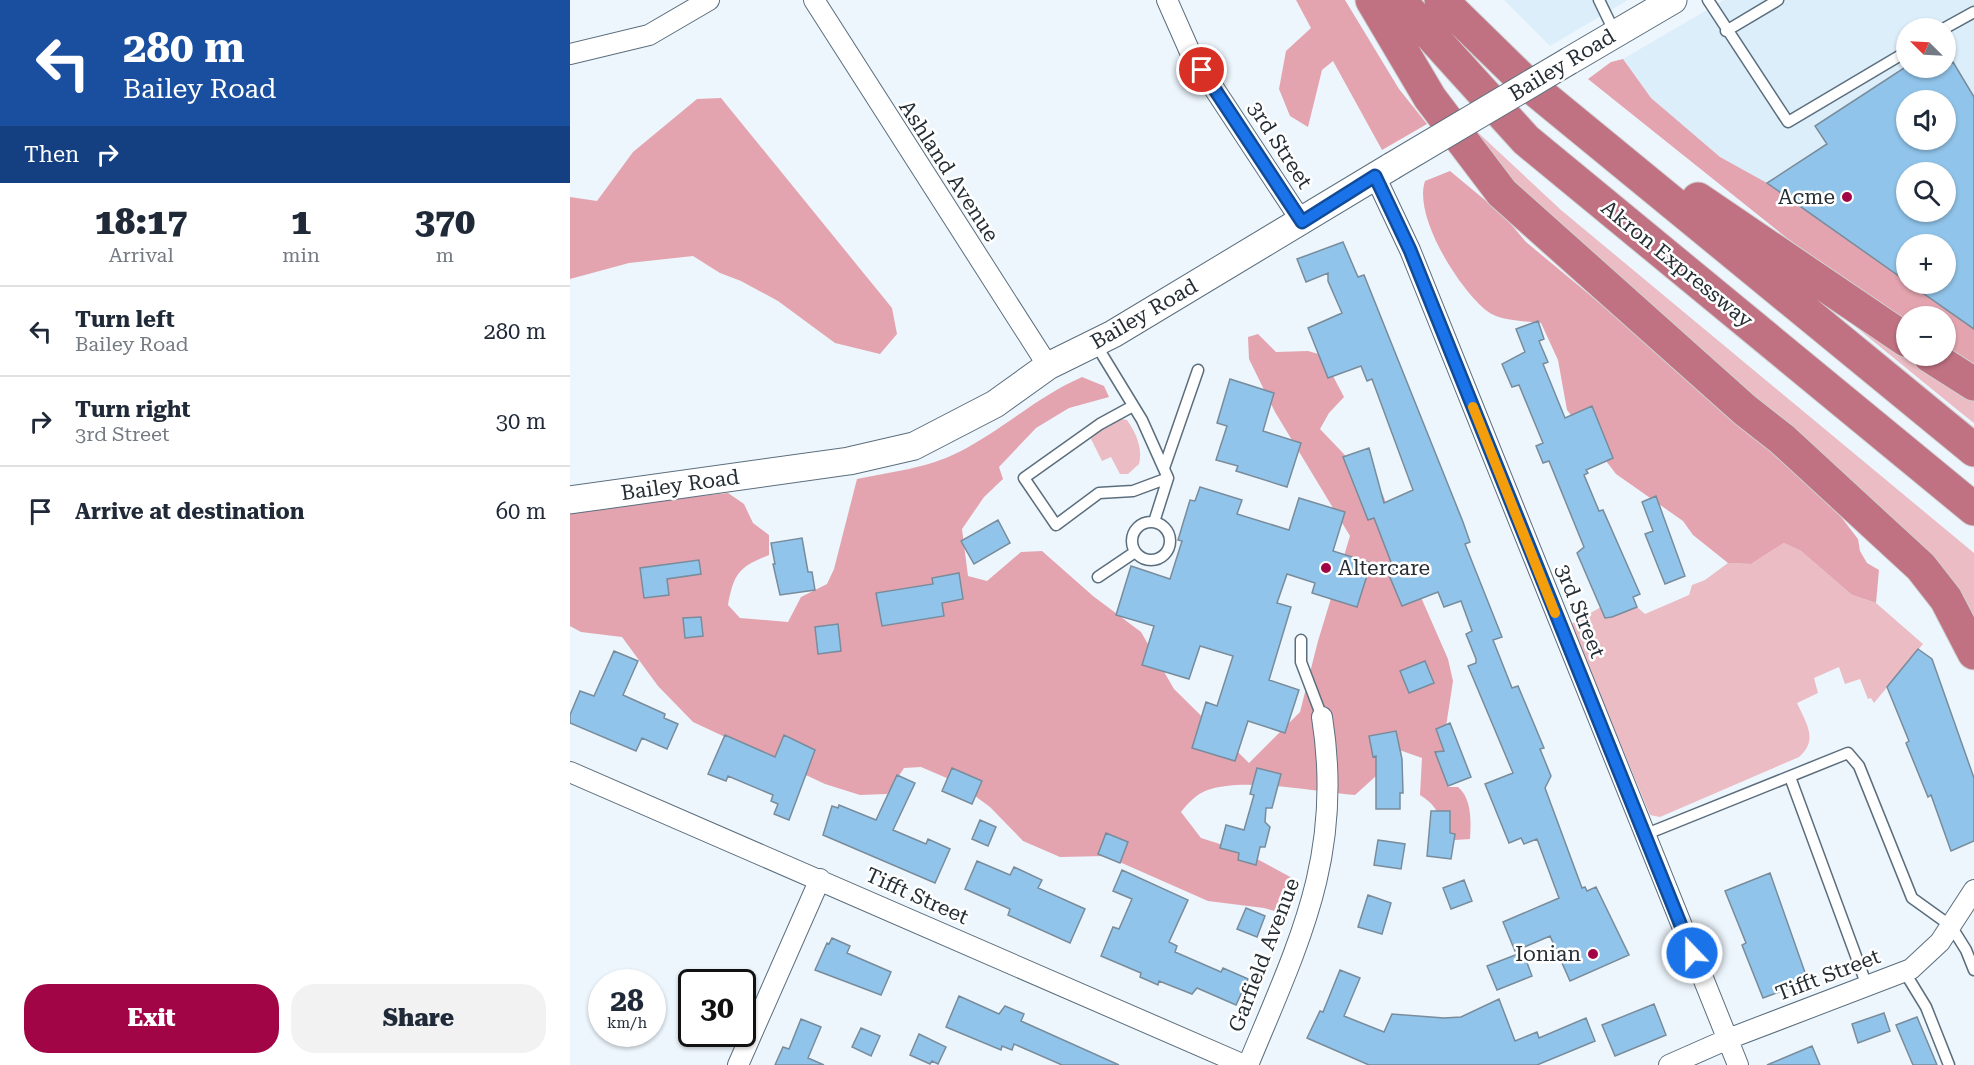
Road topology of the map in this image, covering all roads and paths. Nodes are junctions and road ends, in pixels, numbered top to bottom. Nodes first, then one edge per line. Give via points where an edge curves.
1 (709, 0) edge
2 (814, 0) edge
3 (1167, 0) edge
4 (1372, 0) edge
5 (1399, 0) edge
6 (1441, 0) edge
7 (1599, 0) edge
8 (1672, 0) edge
9 (1708, 0) edge
10 (1779, 0) edge
11 (1974, 12) edge
12 (1956, 22) edge
13 (1726, 31) junction
14 (1615, 33) junction
15 (570, 54) edge
16 (1896, 58) edge
17 (1523, 80) junction
18 (1383, 171) junction
19 (1302, 222) junction
20 (1896, 333) edge
21 (1095, 343) junction
22 (1048, 366) junction
23 (1946, 366) edge
24 (1198, 370) dead end
25 (1974, 384) edge
26 (1132, 406) junction
27 (1974, 450) edge
28 (1166, 473) junction
29 (570, 500) edge
30 (1974, 509) edge
31 (1154, 522) junction
32 (1135, 552) junction
33 (1098, 577) dead end
34 (1301, 640) dead end
35 (1974, 653) edge
36 (1322, 717) joint
37 (570, 772) edge
38 (1790, 777) junction
39 (1644, 835) junction
40 (820, 879) junction
41 (1974, 890) edge
42 (1951, 926) junction
43 (1974, 970) edge
44 (1904, 971) junction
45 (1867, 986) junction
46 (1728, 1039) junction
47 (738, 1065) edge
48 (1246, 1065) edge
49 (1669, 1065) edge
50 (1738, 1065) edge
51 (1949, 1065) edge

1 - 15 street via 649,35
2 - 22 street, Ashland Avenue
3 - 19 street, 3rd Street via 1190,52
4 - 35 highway via 1430,98 1502,193 1921,567 1946,599
5 - 30 highway, Akron Expressway via 1526,140
6 - 17 highway, Akron Expressway
7 - 14 lane
8 - 14 street, Bailey Road
9 - 13 lane
10 - 13 lane
11 - 12 lane
13 - 16 lane via 1788,122
14 - 18 street, Bailey Road, bridge
17 - 20 highway
17 - 27 highway, Akron Expressway
18 - 19 street, Bailey Road
18 - 39 street, 3rd Street via 1410,250
19 - 21 street, Bailey Road
21 - 22 street, Bailey Road
21 - 26 lane
22 - 29 street, Bailey Road via 995,404 933,438 892,453
23 - 25 highway
24 - 28 lane
26 - 28 lane
26 - 28 lane via 1024,478 1056,525 1099,493 1133,491
28 - 31 lane
31 - 32 lane via 1142,524 1133,533
31 - 32 lane via 1168,533 1167,550 1152,560
32 - 33 lane
34 - 36 lane via 1301,662
36 - 48 street, Garfield Avenue via 1327,749 1327,833 1317,887 1298,947
37 - 40 street, Tifft Street
38 - 39 lane
38 - 42 lane via 1848,753 1859,766 1912,898
38 - 45 lane
39 - 46 street, 3rd Street
40 - 47 street
40 - 48 street, Tifft Street
41 - 42 street, Tifft Street
42 - 43 lane
42 - 44 street, Tifft Street via 1926,957
44 - 45 street, Tifft Street
44 - 51 lane via 1926,1007
45 - 46 street, Tifft Street
46 - 49 street, Tifft Street
46 - 50 street, 3rd Street

